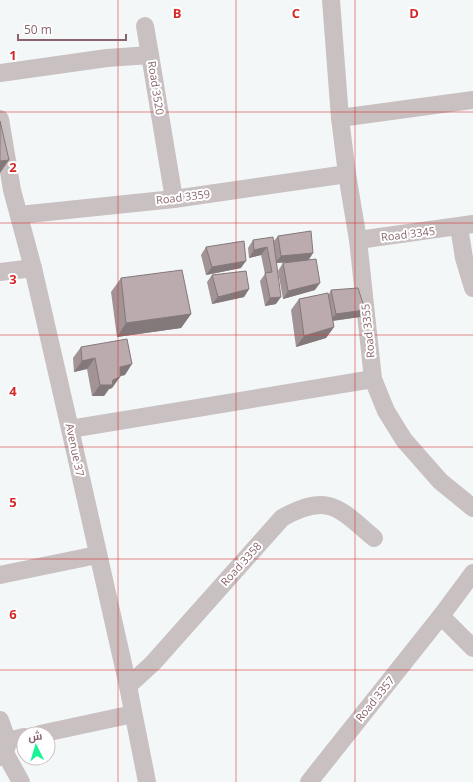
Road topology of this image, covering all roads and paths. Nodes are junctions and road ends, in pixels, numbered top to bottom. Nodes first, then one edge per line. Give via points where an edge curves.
1 (331, 0) edge
2 (145, 26) dead end
3 (150, 55) junction
4 (0, 73) edge
5 (473, 100) edge
6 (340, 118) junction
7 (0, 120) edge
8 (347, 174) junction
9 (174, 199) junction
10 (19, 215) junction
11 (466, 226) edge
12 (358, 240) junction
13 (33, 268) junction
14 (0, 272) edge
15 (473, 288) edge
16 (373, 379) junction
17 (70, 429) junction
18 (473, 508) edge
19 (374, 538) dead end
20 (97, 555) junction
21 (473, 573) edge
22 (0, 575) edge
23 (441, 616) junction
24 (473, 648) edge
25 (128, 686) junction
26 (133, 714) junction
27 (0, 720) edge
28 (56, 731) edge
29 (9, 747) edge
30 (21, 782) edge
31 (147, 782) edge
32 (309, 782) edge

1 - 6 street, Road 3355
2 - 3 street
3 - 4 street, Road 3520 via 107,58
3 - 9 street, Road 3520
5 - 6 street
6 - 8 street, Road 3355
7 - 10 street, Avenue 37 via 3,147
8 - 9 street, Road 3359
8 - 12 street, Road 3355
9 - 10 street, Road 3359
10 - 13 street, Avenue 37
11 - 12 street, Road 3345
11 - 15 street, Road 3345 via 464,258
12 - 16 street, Road 3355
13 - 14 street
13 - 17 street, Avenue 37
16 - 17 street
16 - 18 street, Road 3355 via 386,411 404,440 440,481
17 - 20 street, Avenue 37
19 - 25 street, Road 3358 via 339,509 321,504 301,507 282,518 153,663
20 - 22 street
20 - 25 street, Avenue 37
21 - 23 street, Road 3357
23 - 24 street
23 - 32 street, Road 3357
25 - 26 street, Avenue 37
26 - 28 street
26 - 31 street, Avenue 37
27 - 29 street
29 - 30 street

